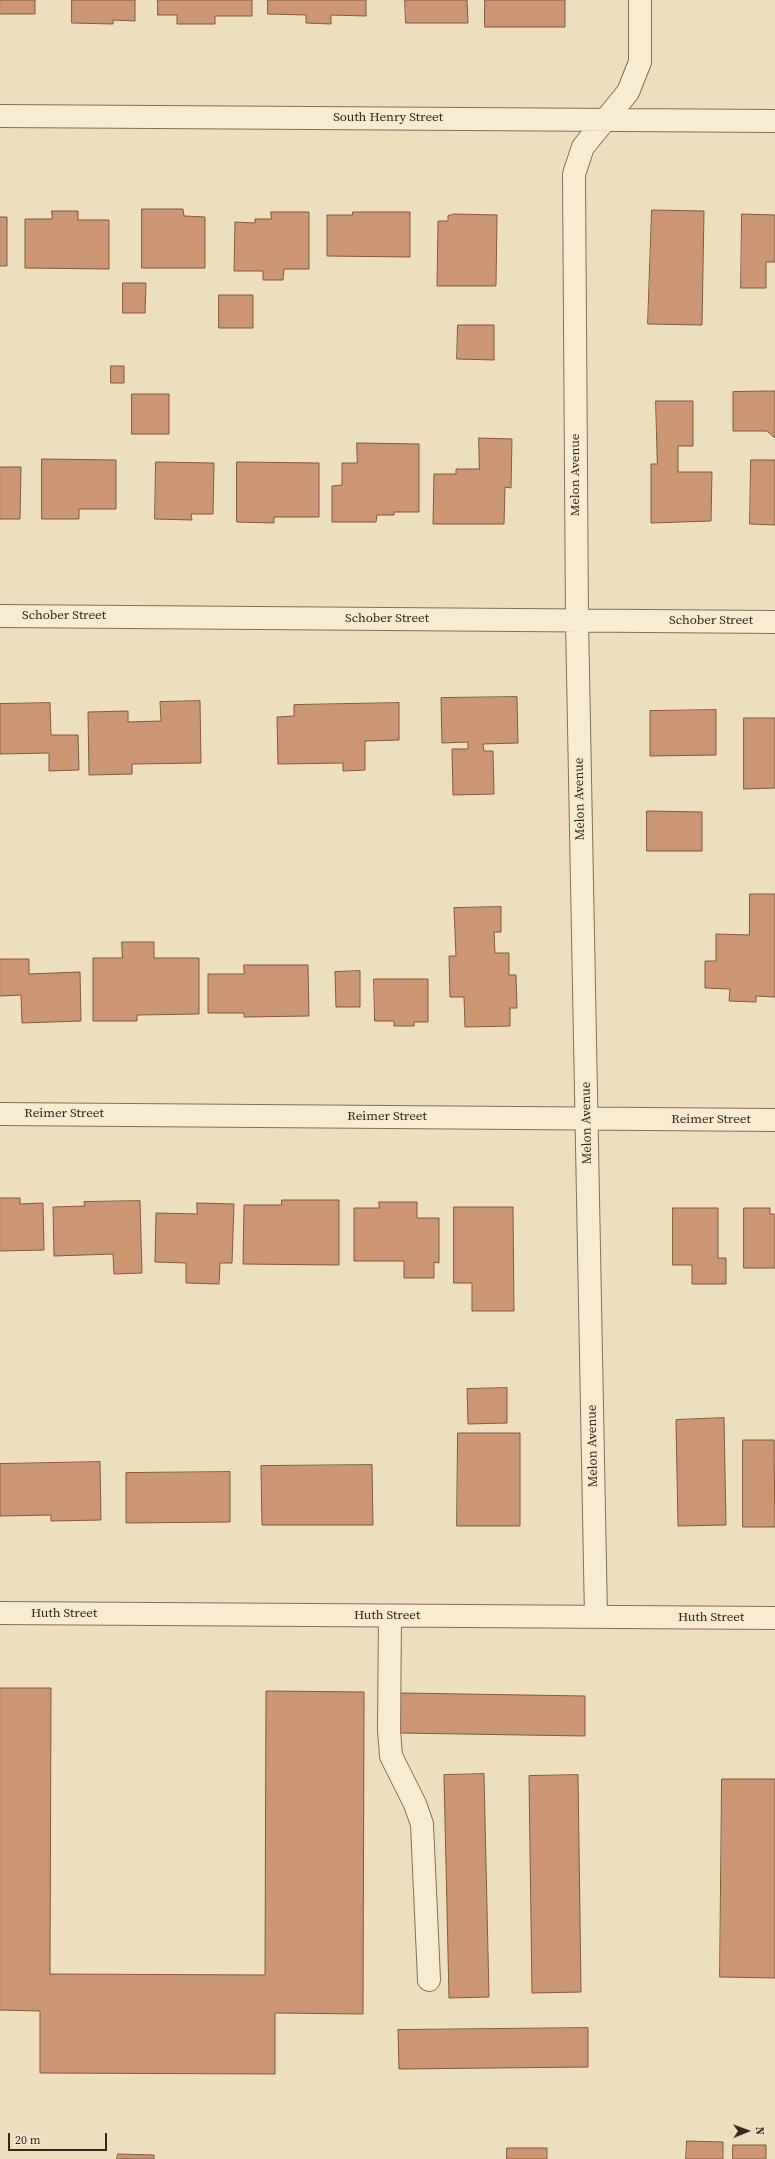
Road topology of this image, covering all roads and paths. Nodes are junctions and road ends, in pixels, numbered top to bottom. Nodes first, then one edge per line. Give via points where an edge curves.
1 (640, 0) edge
2 (0, 116) edge
3 (607, 119) junction
4 (775, 121) edge
5 (0, 616) edge
6 (577, 620) junction
7 (775, 622) edge
8 (0, 1114) edge
9 (586, 1119) junction
10 (775, 1120) edge
11 (0, 1613) edge
12 (390, 1616) junction
13 (596, 1617) junction
14 (775, 1618) edge
15 (429, 1980) dead end

1 - 3 street, Melon Avenue via 640,62 628,92
2 - 3 street, South Henry Street
3 - 4 street, South Henry Street
3 - 6 street, Melon Avenue via 583,147 574,174
5 - 6 street, Schober Street
6 - 7 street, Schober Street
6 - 9 street, Melon Avenue
8 - 9 street, Reimer Street
9 - 10 street, Reimer Street
9 - 13 street, Melon Avenue
11 - 12 street, Huth Street
12 - 13 street, Huth Street
12 - 15 street via 391,1756 422,1824
13 - 14 street, Huth Street

